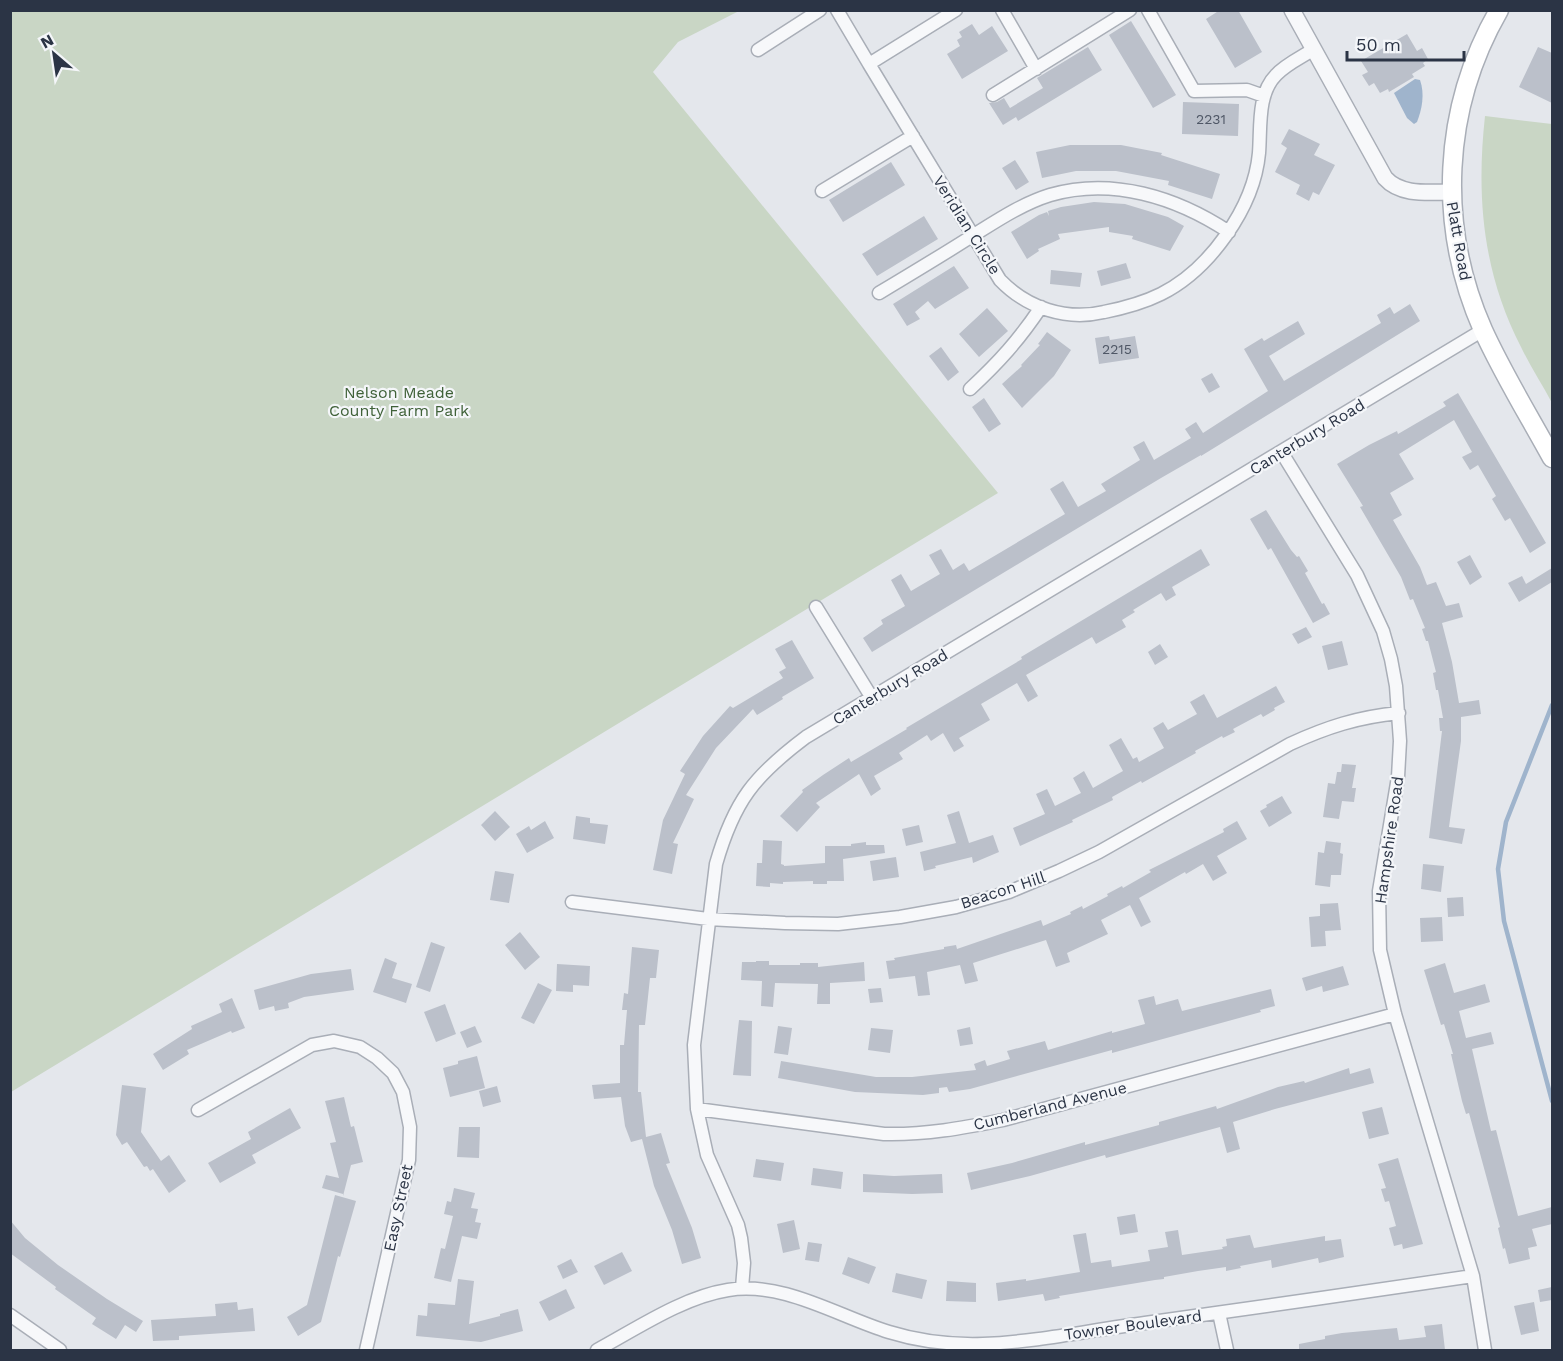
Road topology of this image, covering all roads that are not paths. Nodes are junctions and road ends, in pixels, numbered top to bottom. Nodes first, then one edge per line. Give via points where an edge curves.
1 (820, 10) edge
2 (837, 10) edge
3 (956, 10) edge
4 (1002, 10) edge
5 (1130, 10) edge
6 (1148, 10) edge
7 (1292, 10) edge
8 (1499, 10) edge
9 (1314, 49) junction
10 (758, 50) dead end
11 (869, 64) junction
12 (1036, 69) junction
13 (993, 95) dead end
14 (1264, 96) junction
15 (913, 136) junction
16 (822, 191) dead end
17 (1451, 192) junction
18 (1229, 232) junction
19 (973, 236) junction
20 (879, 293) dead end
21 (1041, 307) junction
22 (1483, 330) junction
23 (970, 389) dead end
24 (1282, 453) junction
25 (1552, 458) edge
26 (816, 607) dead end
27 (872, 698) junction
28 (1399, 713) junction
29 (572, 902) dead end
30 (708, 919) junction
31 (1395, 1014) junction
32 (698, 1109) junction
33 (198, 1110) dead end
34 (1473, 1276) junction
35 (742, 1288) junction
36 (1219, 1313) junction
37 (10, 1315) edge
38 (912, 1345) edge
39 (60, 1350) edge
40 (366, 1350) edge
41 (597, 1350) edge
42 (1227, 1350) edge
43 (1485, 1350) edge

1 - 10 street
2 - 11 street, Veridian Circle
3 - 11 street
4 - 12 street
5 - 12 street
6 - 14 street via 1194,91 1247,90
7 - 9 street, Platt Road
8 - 17 main road via 1465,91 1454,142
9 - 14 street, Veridian Circle via 1275,75
9 - 17 street, Platt Road via 1385,178 1404,190
11 - 15 street, Veridian Circle
12 - 13 street
14 - 18 street, Veridian Circle via 1255,175
15 - 16 street
15 - 19 street, Veridian Circle
17 - 22 main road, Platt Road via 1468,290
18 - 19 street via 1211,220 1144,193 1104,188 1050,195 1017,209
18 - 21 street, Veridian Circle via 1197,270 1161,294 1126,308 1064,315
19 - 20 street
19 - 21 street, Veridian Circle via 1000,280
21 - 23 street via 999,363
22 - 24 street, Canterbury Road
22 - 25 main road, Platt Road
24 - 27 street, Canterbury Road
24 - 28 street, Hampshire Road via 1371,602 1391,659
26 - 27 street
27 - 30 street, Canterbury Road via 806,737 775,760 752,784 723,837
28 - 30 street, Beacon Hill via 1353,720 1290,744 1099,852 1009,892 956,907 838,924
28 - 31 street, Hampshire Road via 1398,777 1382,865 1379,919 1380,950
29 - 30 street, Beacon Hill
30 - 32 street, Canterbury Road via 694,1045
31 - 32 street, Cumberland Avenue via 953,1130 884,1134
31 - 34 street, Hampshire Road
32 - 35 street, Canterbury Road via 707,1155 738,1225 744,1263
33 - 40 street, Easy Street via 312,1045 334,1041 360,1047 393,1073 403,1092 410,1127 409,1160
34 - 36 street, Towner Boulevard
34 - 43 street, Hampshire Road
35 - 38 street, Towner Boulevard via 794,1297
35 - 41 street, Towner Boulevard via 701,1297
36 - 38 street, Towner Boulevard via 982,1344
36 - 42 street
37 - 39 street

